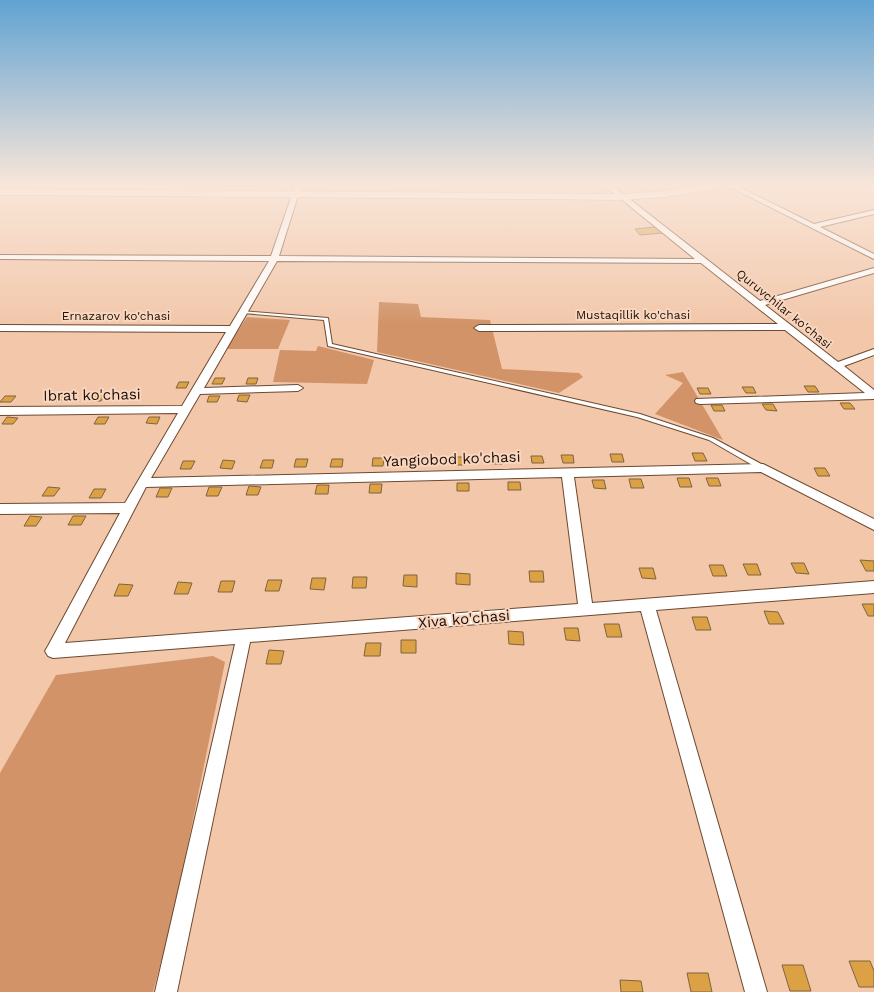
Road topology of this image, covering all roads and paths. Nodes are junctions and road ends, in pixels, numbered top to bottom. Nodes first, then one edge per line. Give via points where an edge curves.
1 (283, 232) edge
2 (668, 232) edge
3 (824, 232) edge
4 (0, 257) edge
5 (874, 257) edge
6 (274, 259) junction
7 (705, 261) junction
8 (874, 270) edge
9 (758, 304) junction
10 (243, 312) junction
11 (788, 327) junction
12 (0, 328) edge
13 (479, 328) dead end
14 (232, 329) junction
15 (874, 352) edge
16 (834, 366) junction
17 (298, 388) dead end
18 (196, 391) junction
19 (874, 396) edge
20 (700, 401) dead end
21 (185, 409) junction
22 (0, 411) edge
23 (763, 468) junction
24 (567, 472) junction
25 (142, 483) junction
26 (128, 508) junction
27 (0, 509) edge
28 (874, 525) edge
29 (874, 587) edge
30 (647, 605) junction
31 (586, 610) junction
32 (244, 637) junction
33 (166, 992) edge
34 (756, 992) edge

1 - 6 street
2 - 7 street, Quruvchilar ko'chasi
3 - 5 street
4 - 6 street
6 - 7 street
6 - 10 street
7 - 9 street, Quruvchilar ko'chasi
8 - 9 street
9 - 11 street, Quruvchilar ko'chasi
10 - 14 street
10 - 23 lane via 326,319 330,345 638,415 711,439
11 - 13 street, Mustaqillik ko'chasi
11 - 16 street, Quruvchilar ko'chasi
12 - 14 street, Ernazarov ko'chasi
14 - 18 street
15 - 16 street
16 - 19 street, Quruvchilar ko'chasi
17 - 18 street
18 - 21 street
19 - 20 street
21 - 22 street, Ibrat ko'chasi
21 - 25 street
23 - 24 street, Yangiobod ko'chasi
23 - 28 street
24 - 25 street, Yangiobod ko'chasi
24 - 31 street
25 - 26 street
26 - 27 street
26 - 32 street, Xiva ko'chasi via 53,651
29 - 30 street, Xiva ko'chasi
30 - 31 street, Xiva ko'chasi
30 - 34 street
31 - 32 street, Xiva ko'chasi
32 - 33 street

